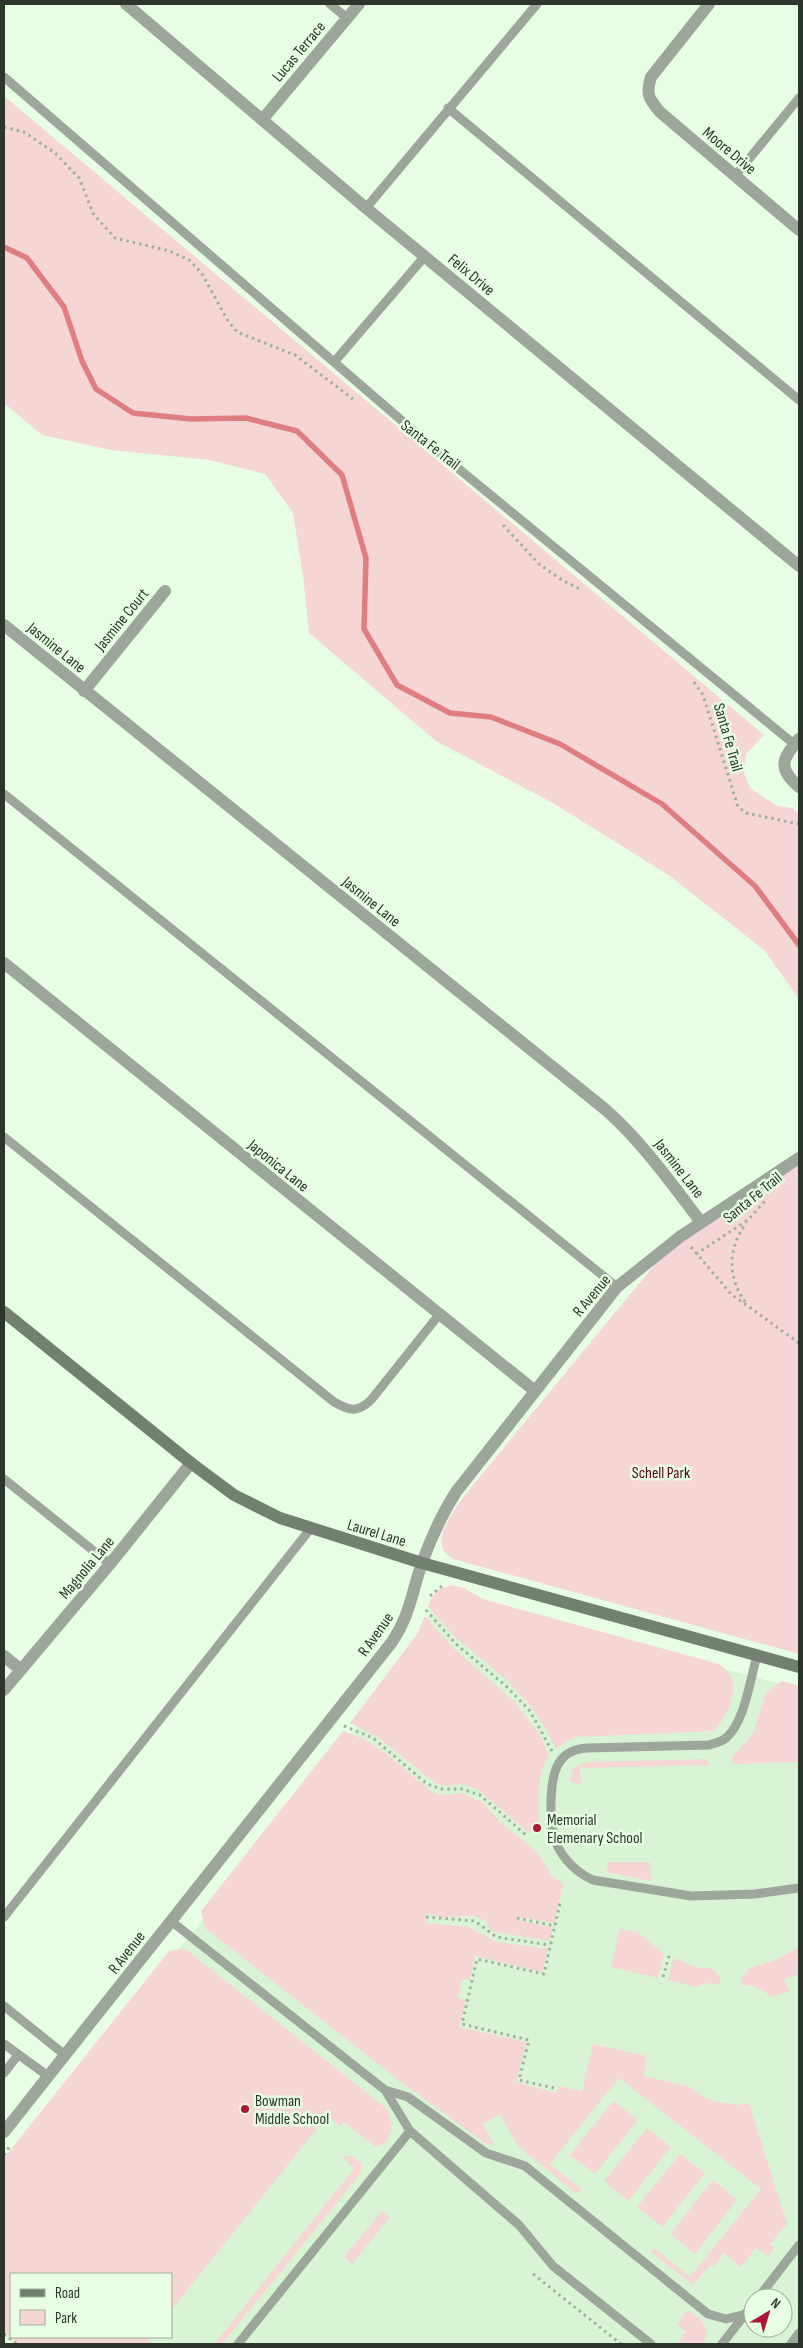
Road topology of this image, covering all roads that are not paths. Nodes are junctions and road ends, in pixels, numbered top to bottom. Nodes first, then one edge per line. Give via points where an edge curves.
1 (126, 4) edge
2 (330, 4) edge
3 (359, 4) edge
4 (537, 4) edge
5 (709, 4) edge
6 (347, 18) junction
7 (4, 77) edge
8 (799, 98) edge
9 (448, 108) junction
10 (262, 120) junction
11 (735, 176) junction
12 (366, 208) junction
13 (799, 230) edge
14 (424, 256) junction
15 (335, 361) junction
16 (799, 400) edge
17 (799, 566) edge
18 (165, 591) dead end
19 (4, 625) edge
20 (84, 691) junction
21 (797, 742) edge
22 (799, 788) edge
23 (4, 794) edge
24 (4, 964) edge
25 (4, 1137) edge
26 (799, 1158) edge
27 (701, 1222) junction
28 (617, 1287) junction
29 (4, 1312) edge
30 (438, 1316) junction
31 (535, 1391) junction
32 (191, 1463) junction
33 (4, 1479) edge
34 (311, 1528) junction
35 (422, 1563) junction
36 (110, 1564) junction
37 (4, 1656) edge
38 (757, 1656) junction
39 (799, 1667) edge
40 (21, 1670) junction
41 (4, 1690) edge
42 (799, 1888) edge
43 (4, 1917) edge
44 (172, 1921) junction
45 (4, 2006) edge
46 (4, 2044) edge
47 (18, 2055) junction
48 (65, 2055) junction
49 (4, 2072) edge
50 (48, 2076) junction
51 (385, 2090) junction
52 (410, 2130) junction
53 (4, 2132) edge
54 (799, 2245) edge
55 (766, 2288) edge
56 (743, 2315) edge
57 (743, 2318) edge
58 (799, 2333) edge
59 (238, 2344) edge
60 (651, 2344) edge
61 (722, 2344) edge
62 (791, 2344) edge

1 - 10 street, Felix Drive
2 - 6 lane
3 - 6 street, Lucas Terrace
4 - 9 lane
5 - 11 street, Moore Drive via 662,60 647,90 660,112
6 - 10 street, Lucas Terrace
7 - 15 lane
8 - 11 lane
9 - 12 lane
9 - 16 lane
10 - 12 street, Felix Drive
11 - 13 street, Moore Drive
12 - 14 street, Felix Drive
14 - 15 lane
14 - 17 street, Felix Drive
15 - 21 lane via 444,457
18 - 20 street, Jasmine Court
19 - 20 street, Jasmine Lane
20 - 27 street, Jasmine Lane via 606,1110 656,1162
21 - 22 street via 784,762 785,772
23 - 28 lane
24 - 30 street, Japonica Lane
25 - 30 lane via 334,1402 347,1409 361,1409 371,1400
26 - 27 street, R Avenue
27 - 28 street, R Avenue
28 - 31 street, R Avenue
29 - 32 street, Laurel Lane
30 - 31 street, Japonica Lane
31 - 35 street, R Avenue via 456,1492 444,1511
32 - 34 street, Laurel Lane via 256,1507
32 - 36 street, Magnolia Lane
33 - 36 lane
34 - 35 street, Laurel Lane
34 - 43 lane
35 - 38 street, Laurel Lane
35 - 44 street, R Avenue via 409,1612 392,1642
36 - 40 street, Magnolia Lane
37 - 40 street
38 - 39 street, Laurel Lane
38 - 42 lane via 740,1717 732,1731 718,1743 588,1748 569,1753 555,1770 551,1810 553,1832 568,1862 593,1880 691,1896 755,1894
40 - 41 street, Magnolia Lane
44 - 48 street, R Avenue
44 - 51 lane
45 - 48 lane
46 - 47 lane
47 - 49 lane
47 - 50 lane
48 - 50 street, R Avenue
50 - 53 street, R Avenue
51 - 52 lane
51 - 56 lane via 408,2097 486,2153 525,2166 708,2314 726,2319
52 - 59 lane
52 - 60 lane via 519,2224 553,2266
54 - 55 lane
57 - 61 lane
58 - 62 lane

